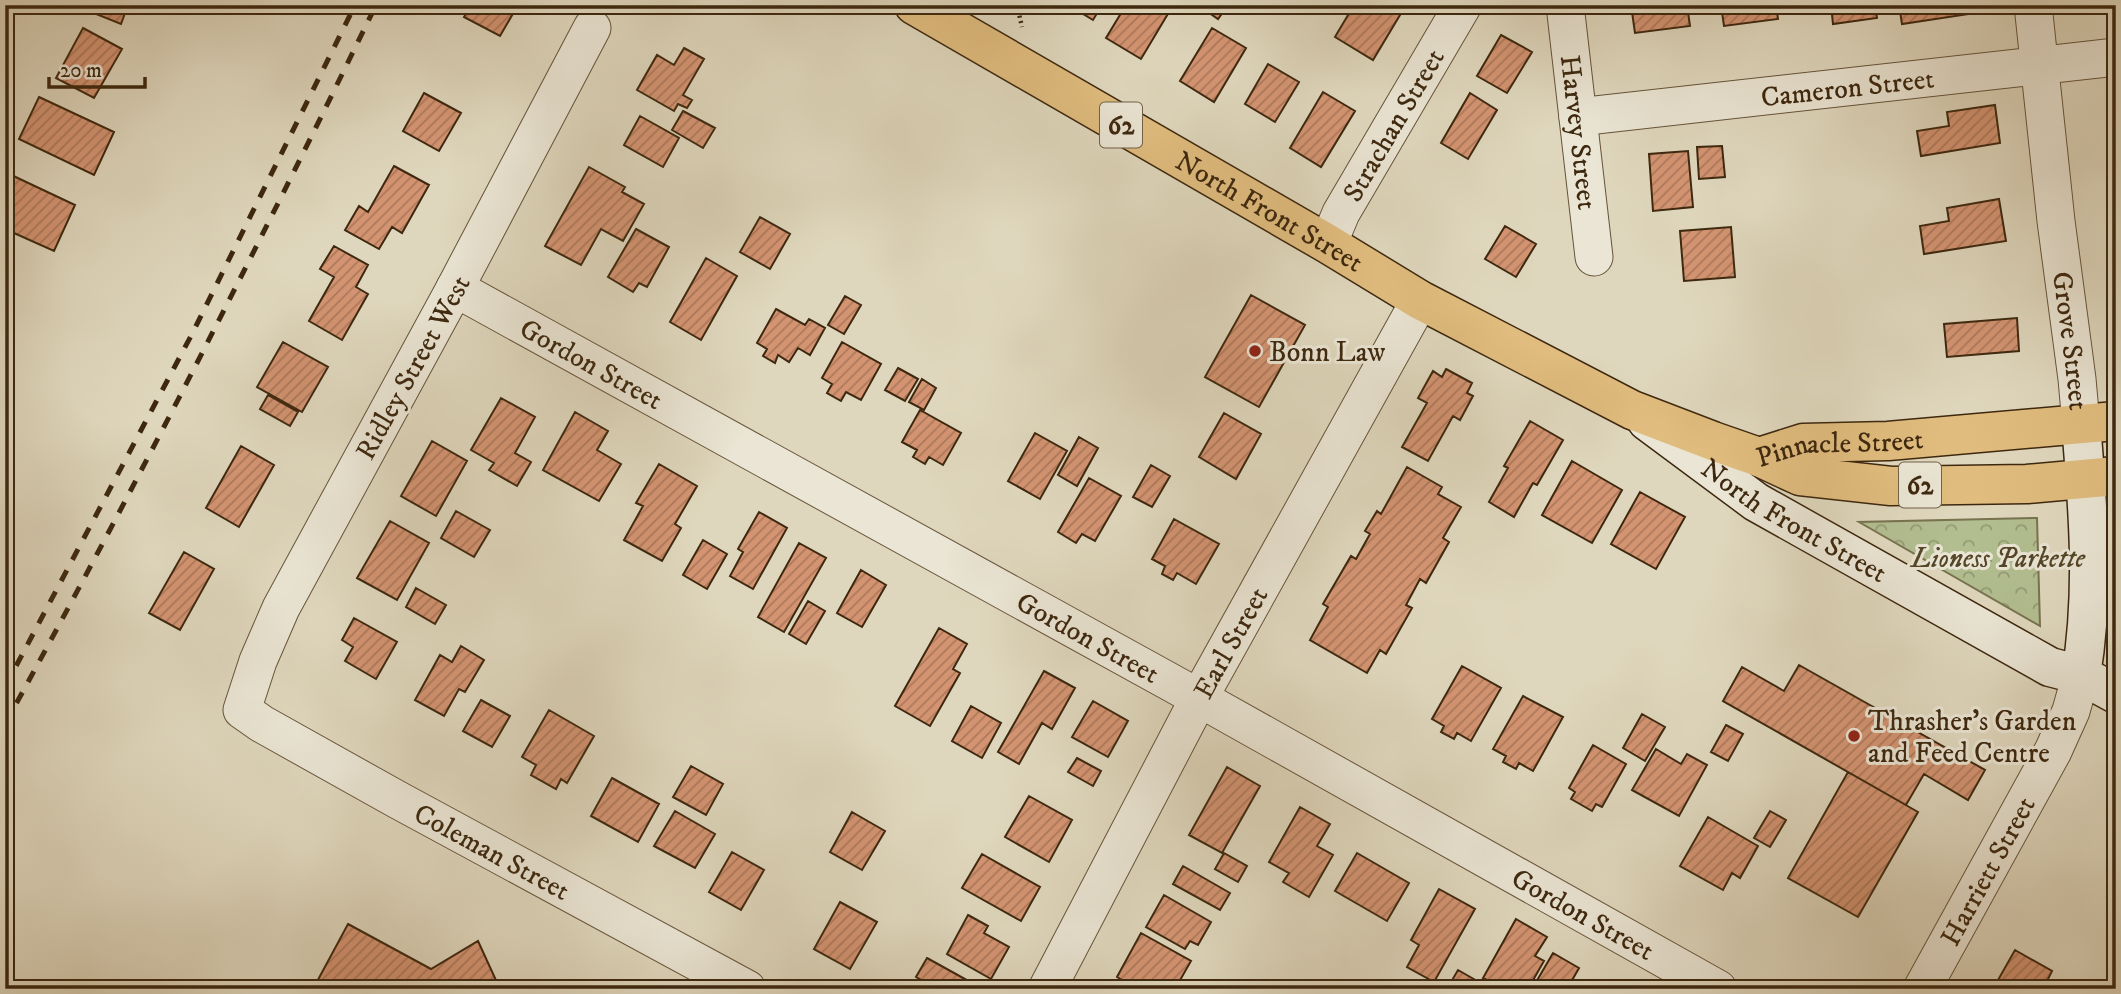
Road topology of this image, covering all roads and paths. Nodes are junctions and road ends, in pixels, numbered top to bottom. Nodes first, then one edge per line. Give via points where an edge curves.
1 (914, 5) edge
2 (1028, 5) edge
3 (1463, 5) edge
4 (1565, 5) edge
5 (2033, 5) edge
6 (1017, 8) edge
7 (592, 28) dead end
8 (1024, 31) dead end
9 (2116, 57) edge
10 (2040, 67) junction
11 (1578, 117) junction
12 (1328, 244) junction
13 (1594, 257) dead end
14 (456, 288) junction
15 (1420, 300) junction
16 (1632, 410) junction
17 (2098, 422) edge
18 (1759, 457) junction
19 (2101, 477) edge
20 (2081, 676) junction
21 (2116, 694) edge
22 (1199, 698) junction
23 (242, 710) joint
24 (747, 989) edge
25 (1047, 989) edge
26 (1718, 989) edge
27 (1922, 989) edge

1 - 12 main road, North Front Street / 62
2 - 6 path
3 - 12 street, Strachan Street via 1341,213
4 - 11 street, Harvey Street
5 - 10 street, Grove Street
6 - 8 path
7 - 14 street, Ridley Street West
9 - 10 street, Cameron Street
10 - 11 street, Cameron Street
10 - 17 street, Grove Street via 2077,379
11 - 13 street, Harvey Street
12 - 15 main road, North Front Street / 62
14 - 22 street, Gordon Street
14 - 23 street, Ridley Street West via 281,608
15 - 16 main road, North Front Street / 62
15 - 22 street, Earl Street
16 - 18 main road, North Front Street / 62
16 - 20 street, North Front Street via 1756,502 2050,667
17 - 18 main road, Pinnacle Street / 62 via 1888,441 1803,443
17 - 19 street, Grove Street
18 - 19 main road, Pinnacle Street / 62 via 1800,475 1891,486 2027,484
19 - 20 street, Grove Street
20 - 21 street, North Front Street
20 - 27 street, Harriett Street via 2053,751
22 - 25 street, Earl Street
22 - 26 street, Gordon Street
23 - 24 street, Coleman Street

